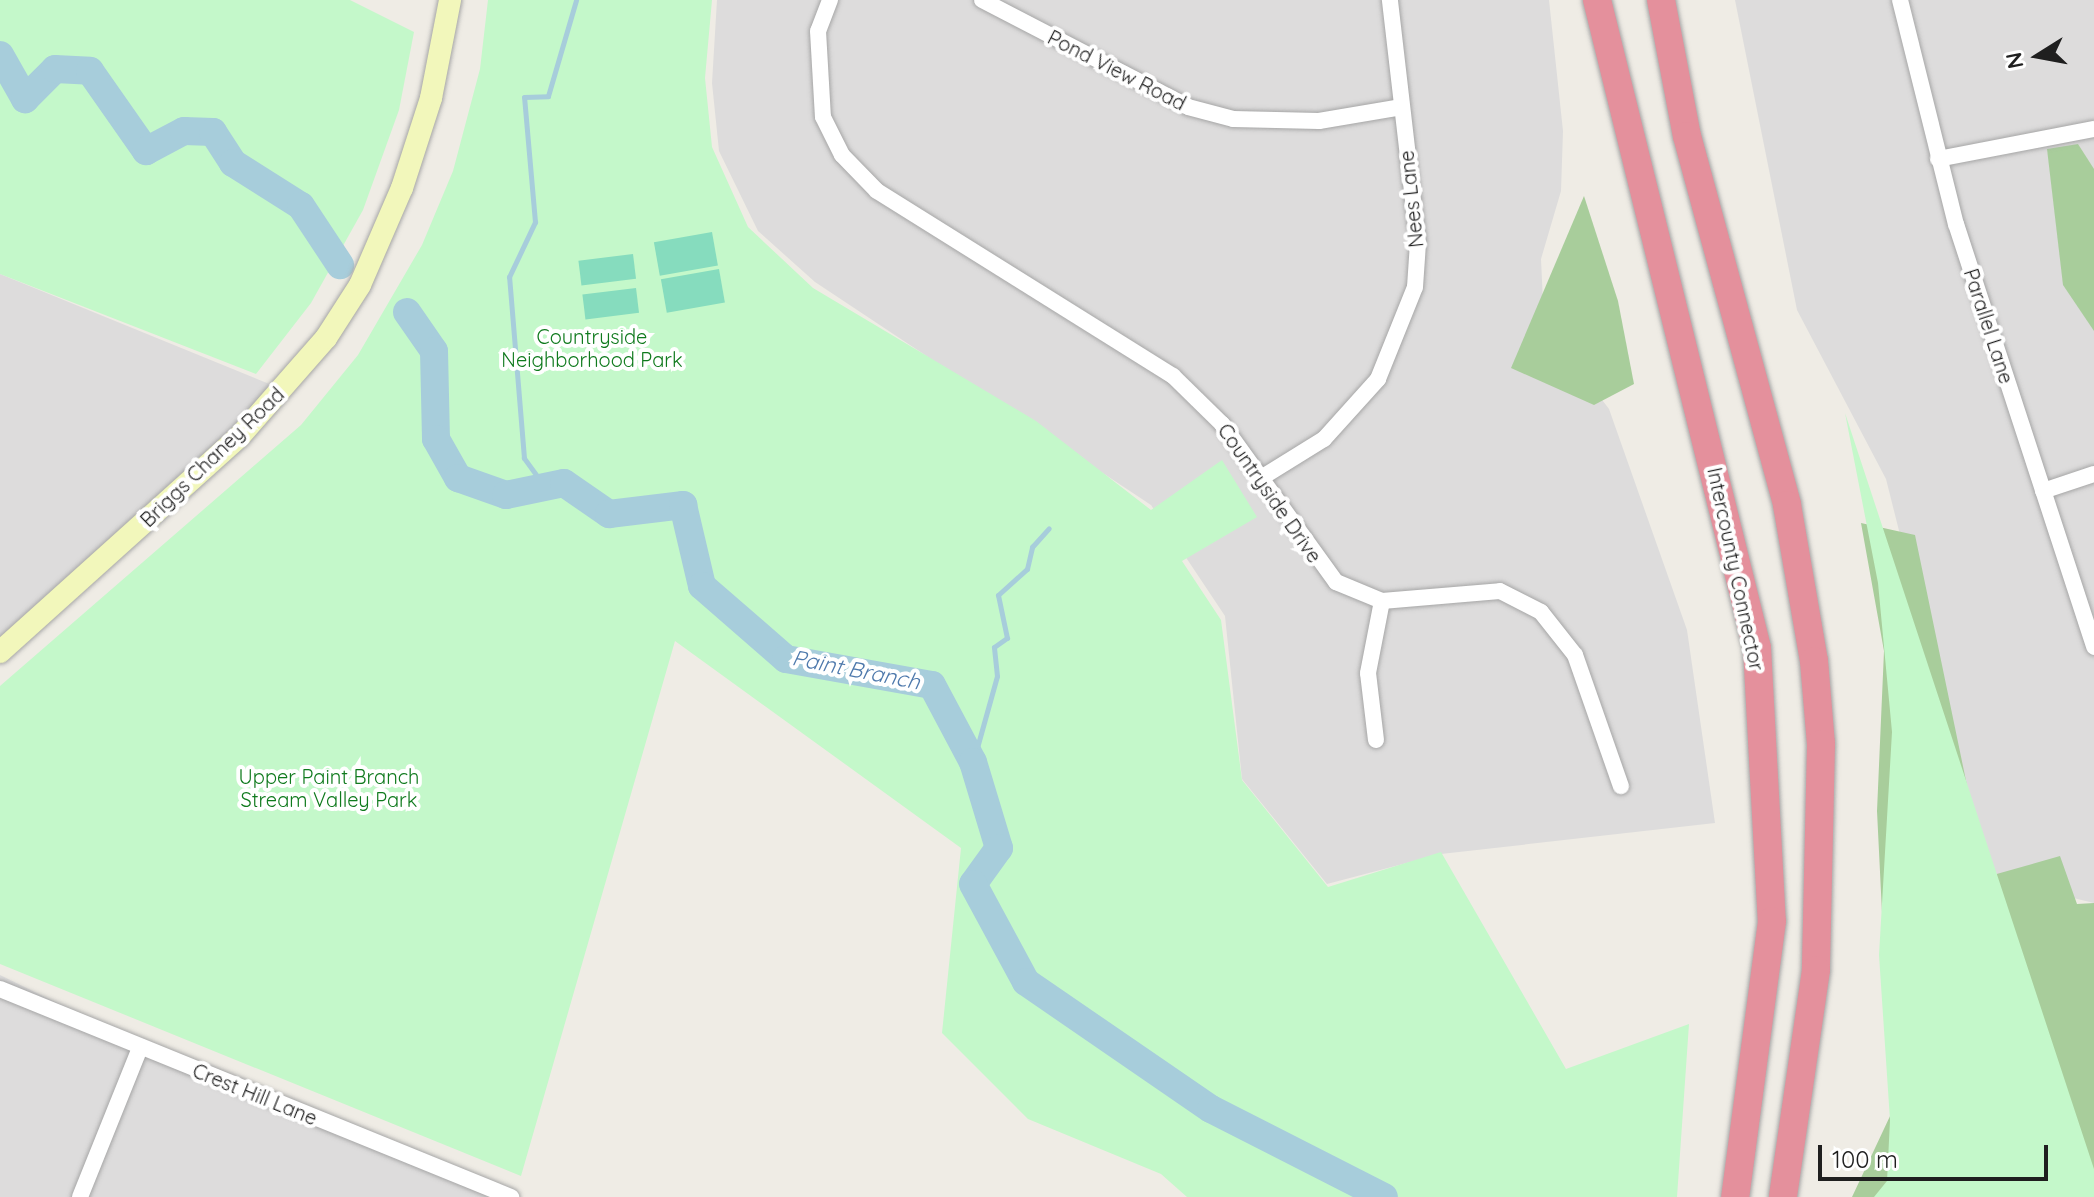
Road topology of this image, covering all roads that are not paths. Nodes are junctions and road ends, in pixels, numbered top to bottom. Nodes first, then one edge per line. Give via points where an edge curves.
1 (450, 0) edge
2 (830, 0) edge
3 (982, 0) edge
4 (1390, 0) edge
5 (1597, 0) edge
6 (1661, 0) edge
7 (1900, 0) edge
8 (1402, 107) junction
9 (2094, 129) edge
10 (1938, 159) junction
11 (2094, 474) edge
12 (1261, 478) junction
13 (2043, 491) junction
14 (1382, 601) junction
15 (2094, 647) edge
16 (0, 652) edge
17 (1376, 740) dead end
18 (1621, 786) dead end
19 (0, 989) edge
20 (139, 1050) junction
21 (80, 1197) edge
22 (511, 1197) edge
23 (1735, 1197) edge
24 (1783, 1197) edge

1 - 16 main road, Briggs Chaney Road via 431,98 402,188 360,285 326,338 239,437
2 - 12 street, Countryside Drive via 818,31 816,75 823,117 842,155 877,191 1173,376 1222,424
3 - 8 street, Pond View Road via 1188,107 1233,119 1319,121
4 - 8 street, Nees Lane
5 - 23 highway, Intercounty Connector via 1757,648 1772,921
6 - 24 highway via 1687,136 1787,505 1814,661 1821,744 1816,970
7 - 10 street, Parallel Lane
8 - 12 street, Nees Lane via 1418,243 1403,331 1351,412
9 - 10 street
10 - 13 street, Parallel Lane
11 - 13 street
12 - 14 street, Countryside Drive via 1336,582
13 - 15 street, Parallel Lane
14 - 17 street via 1368,673
14 - 18 street, Countryside Drive via 1500,591 1541,612 1575,655
19 - 20 street, Crest Hill Lane
20 - 21 street
20 - 22 street, Crest Hill Lane

